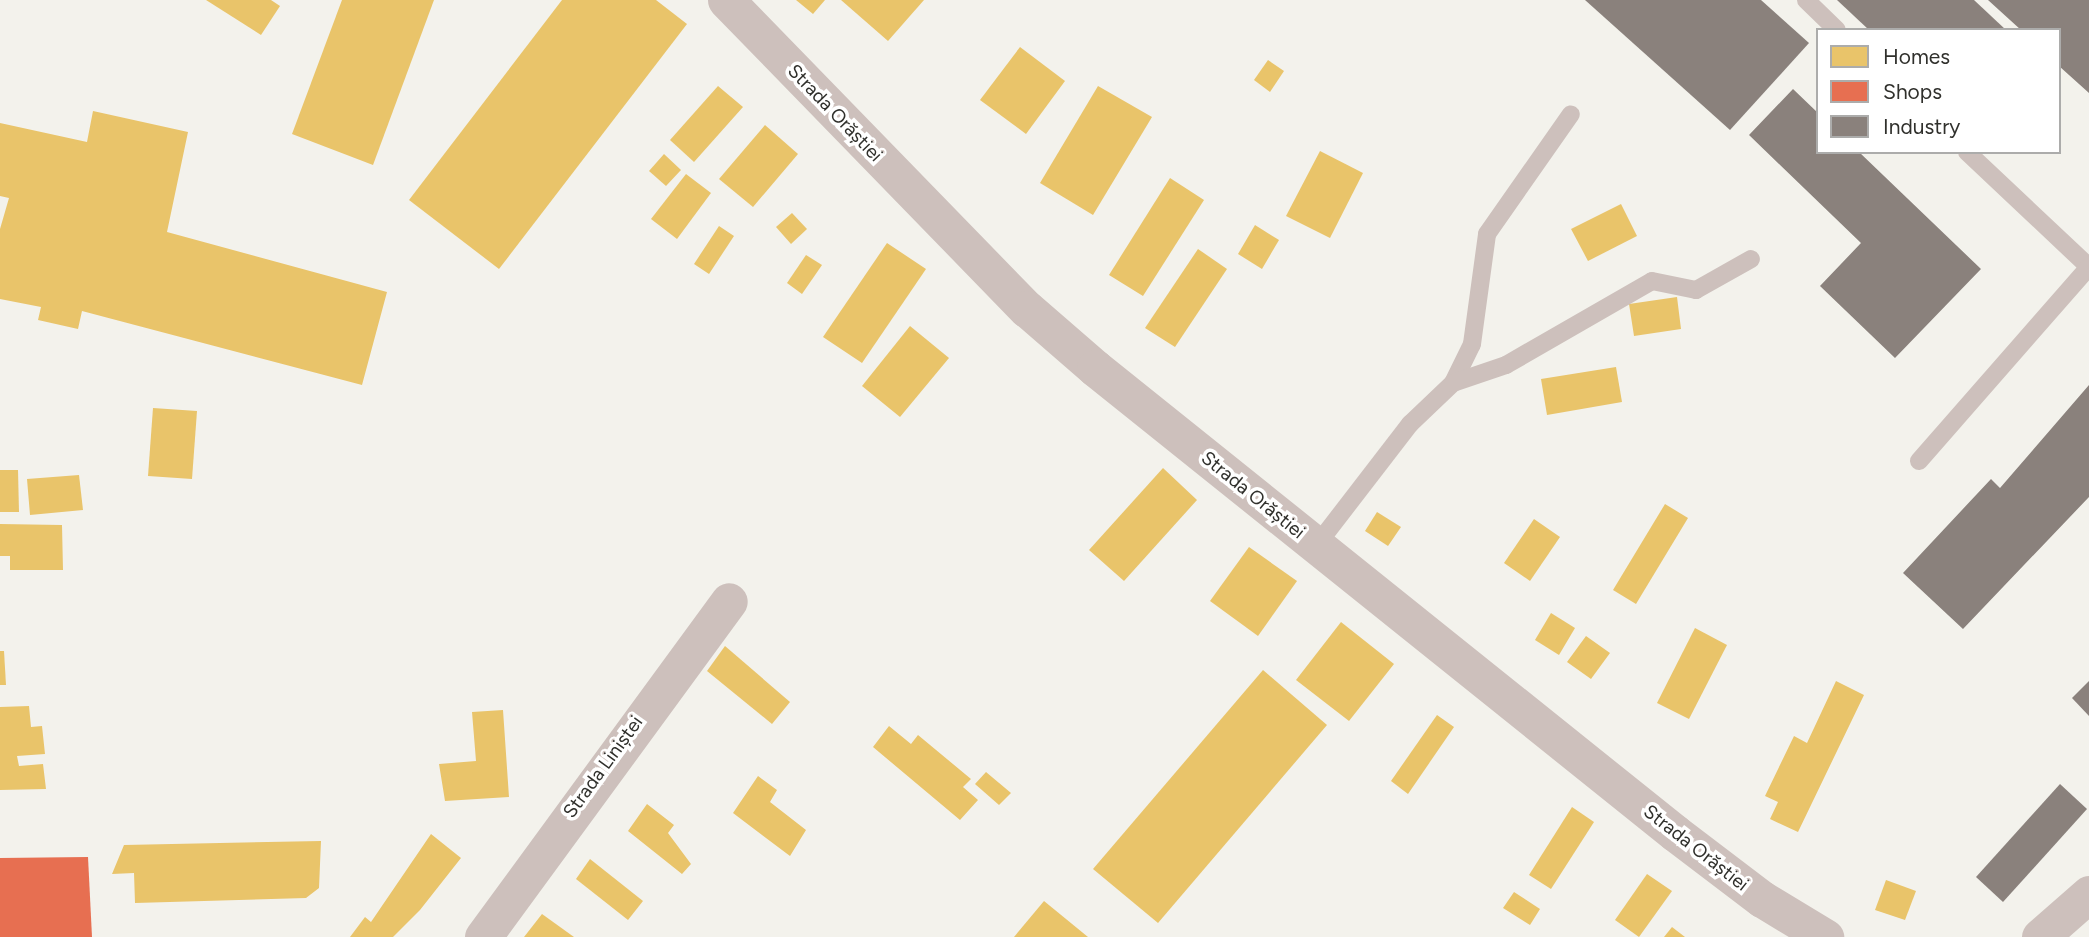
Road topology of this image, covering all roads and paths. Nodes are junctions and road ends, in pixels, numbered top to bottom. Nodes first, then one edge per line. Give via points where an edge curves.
1 (726, 0) edge
2 (1806, 0) edge
3 (1835, 28) edge
4 (1572, 114) dead end
5 (1969, 154) edge
6 (1751, 259) dead end
7 (2089, 267) edge
8 (1453, 383) junction
9 (1919, 461) dead end
10 (1316, 546) junction
11 (729, 601) dead end
12 (2089, 894) edge
13 (1810, 934) edge
14 (483, 937) edge
15 (2040, 937) edge

1 - 10 street, Strada Orăștiei via 1027,309
2 - 3 lane
4 - 8 lane via 1487,234 1472,344
5 - 7 lane
6 - 8 lane via 1696,290 1652,281 1506,365
7 - 9 lane
8 - 10 lane via 1410,424
10 - 13 street, Strada Orăștiei via 1675,833
11 - 14 street, Strada Liniștei
12 - 15 street

